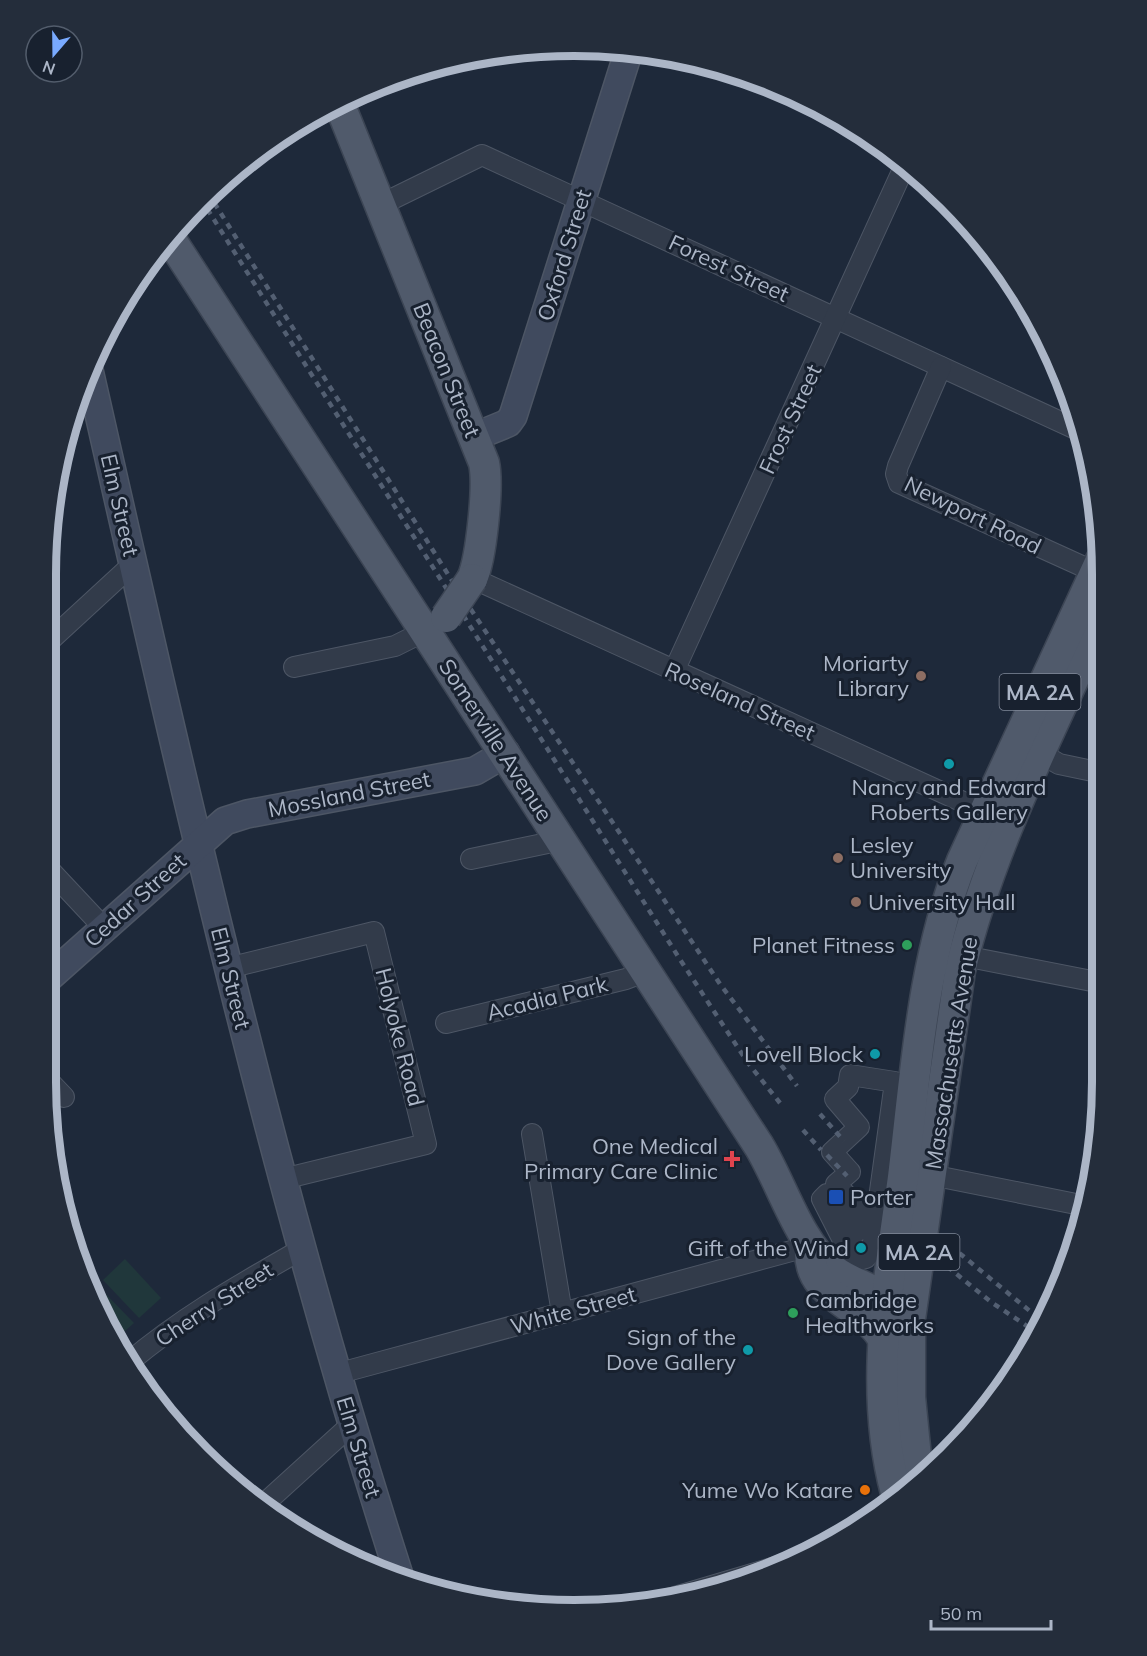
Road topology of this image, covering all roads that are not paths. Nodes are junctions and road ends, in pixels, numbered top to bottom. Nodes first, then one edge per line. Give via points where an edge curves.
1 (626, 59) edge
2 (342, 110) edge
3 (901, 173) edge
4 (581, 199) junction
5 (380, 205) junction
6 (174, 244) edge
7 (836, 318) junction
8 (941, 367) junction
9 (92, 383) edge
10 (1070, 425) edge
11 (474, 437) junction
12 (1091, 563) edge
13 (133, 564) junction
14 (472, 579) junction
15 (1092, 581) edge
16 (436, 624) junction
17 (56, 635) edge
18 (294, 667) dead end
19 (674, 671) junction
20 (1090, 672) edge
21 (506, 753) junction
22 (1040, 753) junction
23 (1092, 771) edge
24 (997, 817) junction
25 (562, 840) junction
26 (197, 843) junction
27 (471, 859) dead end
28 (56, 877) edge
29 (105, 929) junction
30 (964, 956) junction
31 (228, 968) junction
32 (56, 971) edge
33 (647, 971) junction
34 (1092, 981) edge
35 (446, 1023) dead end
36 (56, 1089) edge
37 (64, 1097) dead end
38 (532, 1134) dead end
39 (917, 1172) junction
40 (283, 1179) junction
41 (822, 1198) joint
42 (1077, 1204) edge
43 (810, 1246) junction
44 (302, 1249) junction
45 (886, 1297) junction
46 (562, 1313) junction
47 (896, 1335) junction
48 (135, 1357) edge
49 (336, 1374) junction
50 (351, 1425) junction
51 (924, 1463) edge
52 (895, 1488) edge
53 (268, 1500) edge
54 (395, 1569) edge

1 - 4 main road, Oxford Street
2 - 5 main road, Beacon Street
3 - 7 street, Frost Street
4 - 5 street, Forest Street via 482,155
4 - 7 street, Forest Street
4 - 11 main road, Oxford Street via 513,416 508,423
5 - 11 main road, Beacon Street
6 - 16 main road, Somerville Avenue
7 - 8 street, Forest Street
7 - 19 street, Frost Street
8 - 10 street, Forest Street
8 - 12 street, Newport Road via 898,466 899,483
9 - 13 main road, Elm Street
11 - 14 main road, Beacon Street via 486,475 478,561
13 - 17 street
13 - 26 main road, Elm Street
14 - 16 main road, Beacon Street, bridge
14 - 19 street, Roseland Street
15 - 24 main road, Massachusetts Avenue / MA 2A
16 - 18 street via 395,645
16 - 21 main road, Somerville Avenue
19 - 24 street, Roseland Street
20 - 22 main road, Massachusetts Avenue / MA 2A
21 - 25 main road, Somerville Avenue
21 - 26 main road, Mossland Street via 475,771 240,816 219,824
22 - 23 street via 1059,764
22 - 24 main road, Massachusetts Avenue / MA 2A
24 - 30 main road, Massachusetts Avenue / MA 2A
24 - 39 main road, Massachusetts Avenue / MA 2A via 952,885 933,954 921,1021
25 - 27 street
25 - 33 main road, Somerville Avenue
26 - 29 main road, Cedar Street
26 - 31 main road, Elm Street
28 - 29 street
29 - 32 main road, Cedar Street
30 - 34 street
30 - 39 main road, Massachusetts Avenue / MA 2A
31 - 40 main road, Elm Street
31 - 40 street, Holyoke Road via 374,932 426,1144
33 - 35 street, Acadia Park
33 - 43 main road, Somerville Avenue via 763,1152
36 - 37 street
38 - 46 street
39 - 42 street
39 - 45 main road, Massachusetts Avenue / MA 2A
39 - 47 main road, Massachusetts Avenue / MA 2A
40 - 44 main road, Elm Street
41 - 41 street via 851,1256 858,1260 866,1258 872,1247 895,1082 850,1075 848,1087 836,1099 859,1126 832,1152 850,1172 836,1184 860,1210 860,1228 854,1233 840,1219 845,1214 826,1194
43 - 45 main road, Somerville Avenue via 838,1274
43 - 46 street, White Street
43 - 47 main road, Somerville Avenue via 811,1266 819,1284
44 - 48 street, Cherry Street via 203,1305
44 - 49 main road, Elm Street
45 - 47 main road, Massachusetts Avenue / MA 2A
46 - 49 street, White Street
47 - 51 main road, Massachusetts Avenue / MA 2A
47 - 52 main road, Massachusetts Avenue / MA 2A via 884,1421
49 - 50 main road, Elm Street
50 - 53 street
50 - 54 main road, Elm Street

